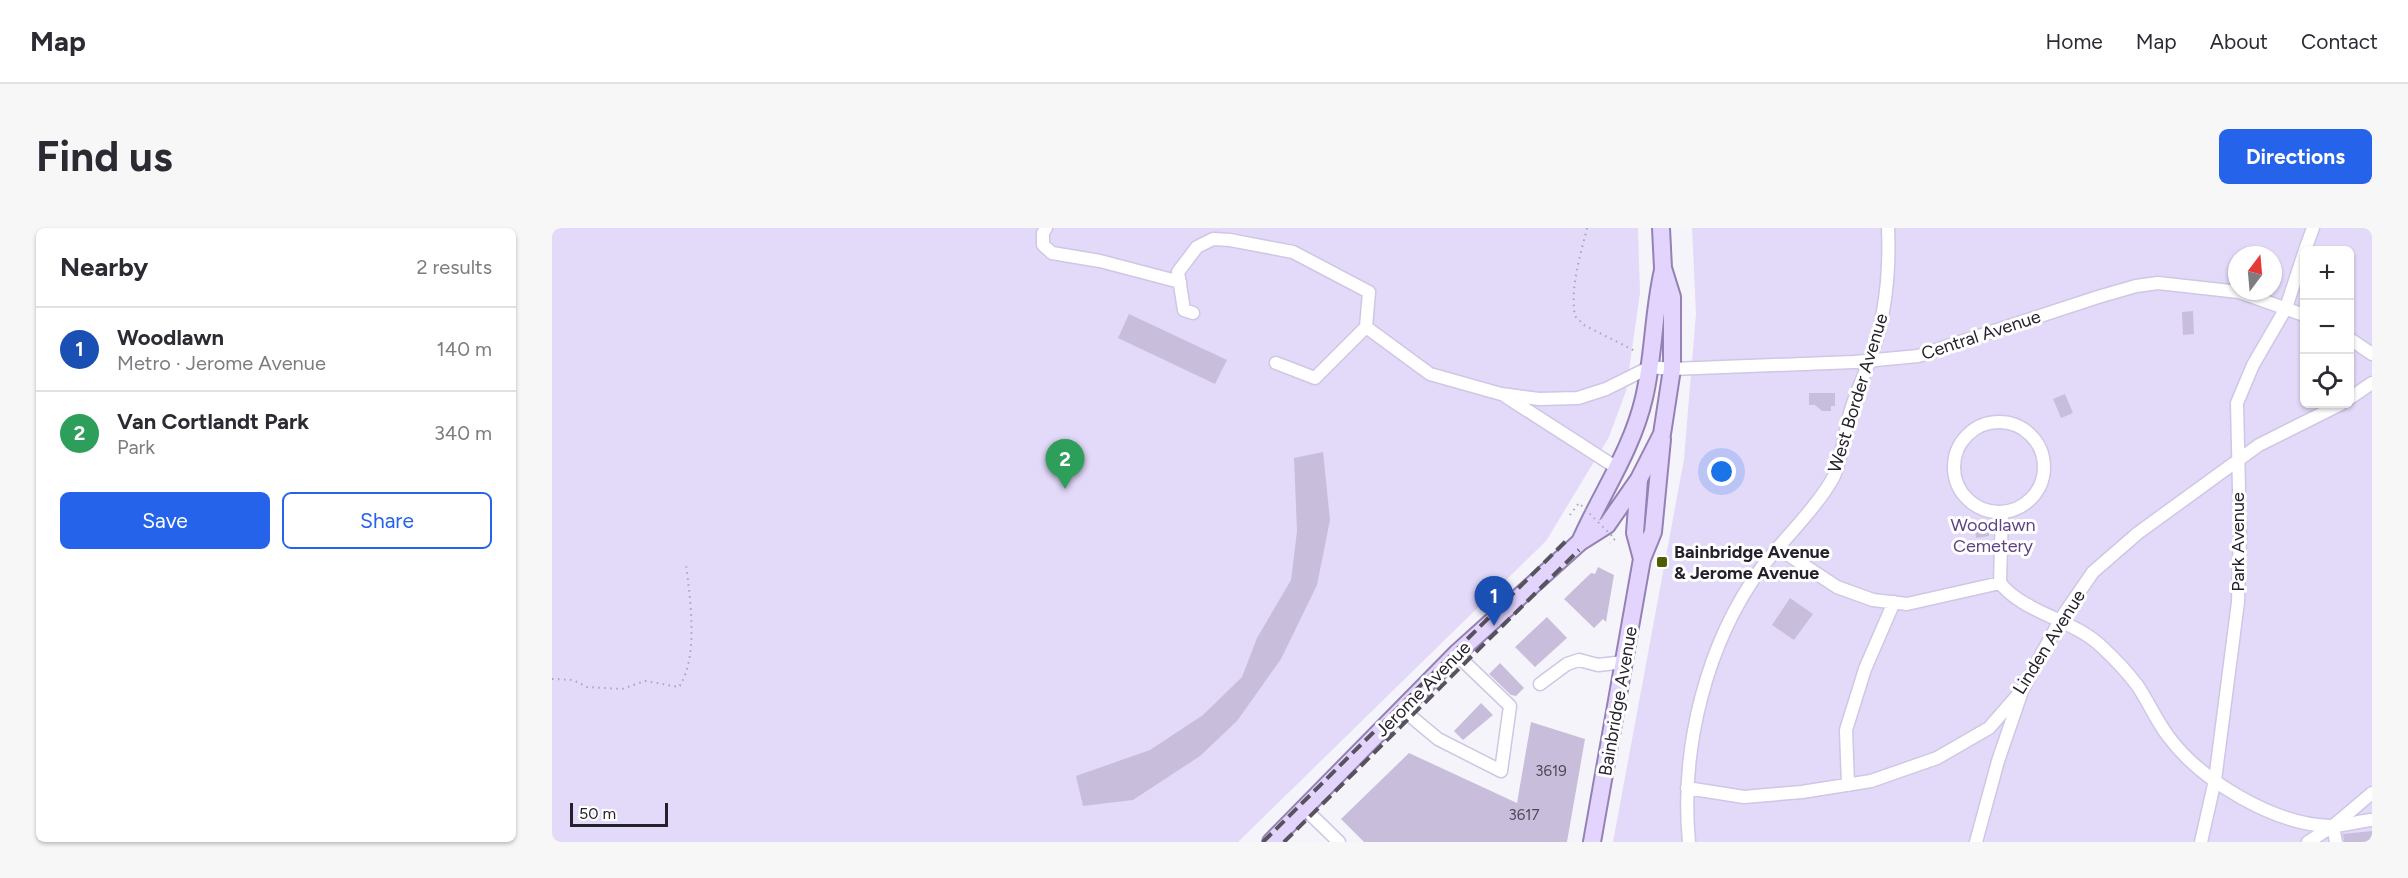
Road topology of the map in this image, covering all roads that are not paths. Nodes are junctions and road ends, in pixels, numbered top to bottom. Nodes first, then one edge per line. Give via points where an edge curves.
1 (1046, 228) edge
2 (1661, 228) edge
3 (1888, 228) edge
4 (2313, 228) edge
5 (1211, 234) edge
6 (2307, 246) edge
7 (2300, 267) edge
8 (1663, 268) junction
9 (1180, 282) junction
10 (2286, 308) junction
11 (1194, 313) dead end
12 (2300, 313) edge
13 (1366, 327) junction
14 (2354, 342) edge
15 (2372, 354) edge
16 (1870, 361) junction
17 (1276, 363) dead end
18 (1650, 367) junction
19 (1672, 369) junction
20 (2372, 383) edge
21 (1501, 394) junction
22 (2354, 395) edge
23 (2333, 408) edge
24 (1662, 434) junction
25 (2237, 461) junction
26 (1617, 468) junction
27 (1640, 479) junction
28 (2002, 512) junction
29 (1580, 542) junction
30 (1778, 548) junction
31 (1642, 559) junction
32 (2000, 583) junction
33 (1894, 602) junction
34 (2060, 620) junction
35 (1456, 654) junction
36 (1624, 662) junction
37 (1540, 684) dead end
38 (2023, 688) junction
39 (1402, 709) junction
40 (2215, 780) junction
41 (1848, 785) junction
42 (1687, 788) junction
43 (2372, 793) edge
44 (1305, 809) junction
45 (2372, 820) edge
46 (2332, 826) junction
47 (1271, 842) edge
48 (1339, 842) edge
49 (1592, 842) edge
50 (1689, 842) edge
51 (1976, 842) edge
52 (2201, 842) edge
53 (2308, 842) edge
54 (2336, 842) edge

1 - 9 street via 1043,245 1052,253
2 - 8 main road, Jerome Avenue
3 - 16 street, West Border Avenue via 1887,298
4 - 6 street, Park Avenue
5 - 9 street via 1178,272
5 - 13 street via 1293,252 1369,291
7 - 10 street, Park Avenue
8 - 18 main road, Jerome Avenue
8 - 19 main road, Jerome Avenue via 1672,297
9 - 11 street via 1184,310
10 - 12 street, Central Avenue
10 - 16 street, Central Avenue via 2239,292 2158,283 2136,286 1918,356
10 - 25 street, Park Avenue via 2253,365 2237,403
13 - 17 street via 1315,378
13 - 21 street via 1430,374
14 - 15 street
16 - 19 street, Central Avenue
16 - 30 street, West Border Avenue via 1856,392 1833,477
18 - 19 street, Central Avenue
18 - 21 street via 1578,398 1539,399
18 - 26 main road, Jerome Avenue via 1636,427
19 - 24 main road, Jerome Avenue
20 - 22 street
21 - 26 street
23 - 25 street, Linden Avenue via 2259,445
24 - 27 main road, Jerome Avenue
24 - 31 main road, Bainbridge Avenue via 1653,532
25 - 34 street, Linden Avenue via 2138,533 2093,572
25 - 40 street, Park Avenue via 2238,602
26 - 27 main road
26 - 29 main road, Jerome Avenue
27 - 29 main road, Jerome Avenue via 1607,525
27 - 31 main road, Bainbridge Avenue via 1635,533
28 - 28 street via 1972,503 1955,477 1954,461 1964,438 1990,422 2006,422 2030,434 2044,461 2037,491 2026,503
28 - 32 street
29 - 35 main road, Jerome Avenue
30 - 33 street via 1837,587 1873,600
30 - 42 street, West Border Avenue via 1731,621 1711,666 1699,710
31 - 36 main road, Bainbridge Avenue
32 - 33 street via 1907,604
32 - 34 street via 2011,596
33 - 41 street via 1865,669 1846,730
34 - 38 street, Linden Avenue
34 - 40 street via 2102,646 2137,686 2169,738
35 - 39 main road, Jerome Avenue
35 - 39 street via 1510,706 1501,771 1438,739
36 - 37 street via 1598,665 1579,660
36 - 49 main road, Bainbridge Avenue
38 - 41 street, Linden Avenue via 1989,728 1937,758 1872,781
38 - 51 street
39 - 44 main road, Jerome Avenue
40 - 46 street via 2248,802 2285,816
40 - 52 street, Park Avenue
41 - 42 street, Linden Avenue via 1744,797
42 - 50 street, West Border Avenue
43 - 46 street
44 - 47 main road, Jerome Avenue
44 - 48 street
45 - 46 street
46 - 53 street
46 - 54 street

